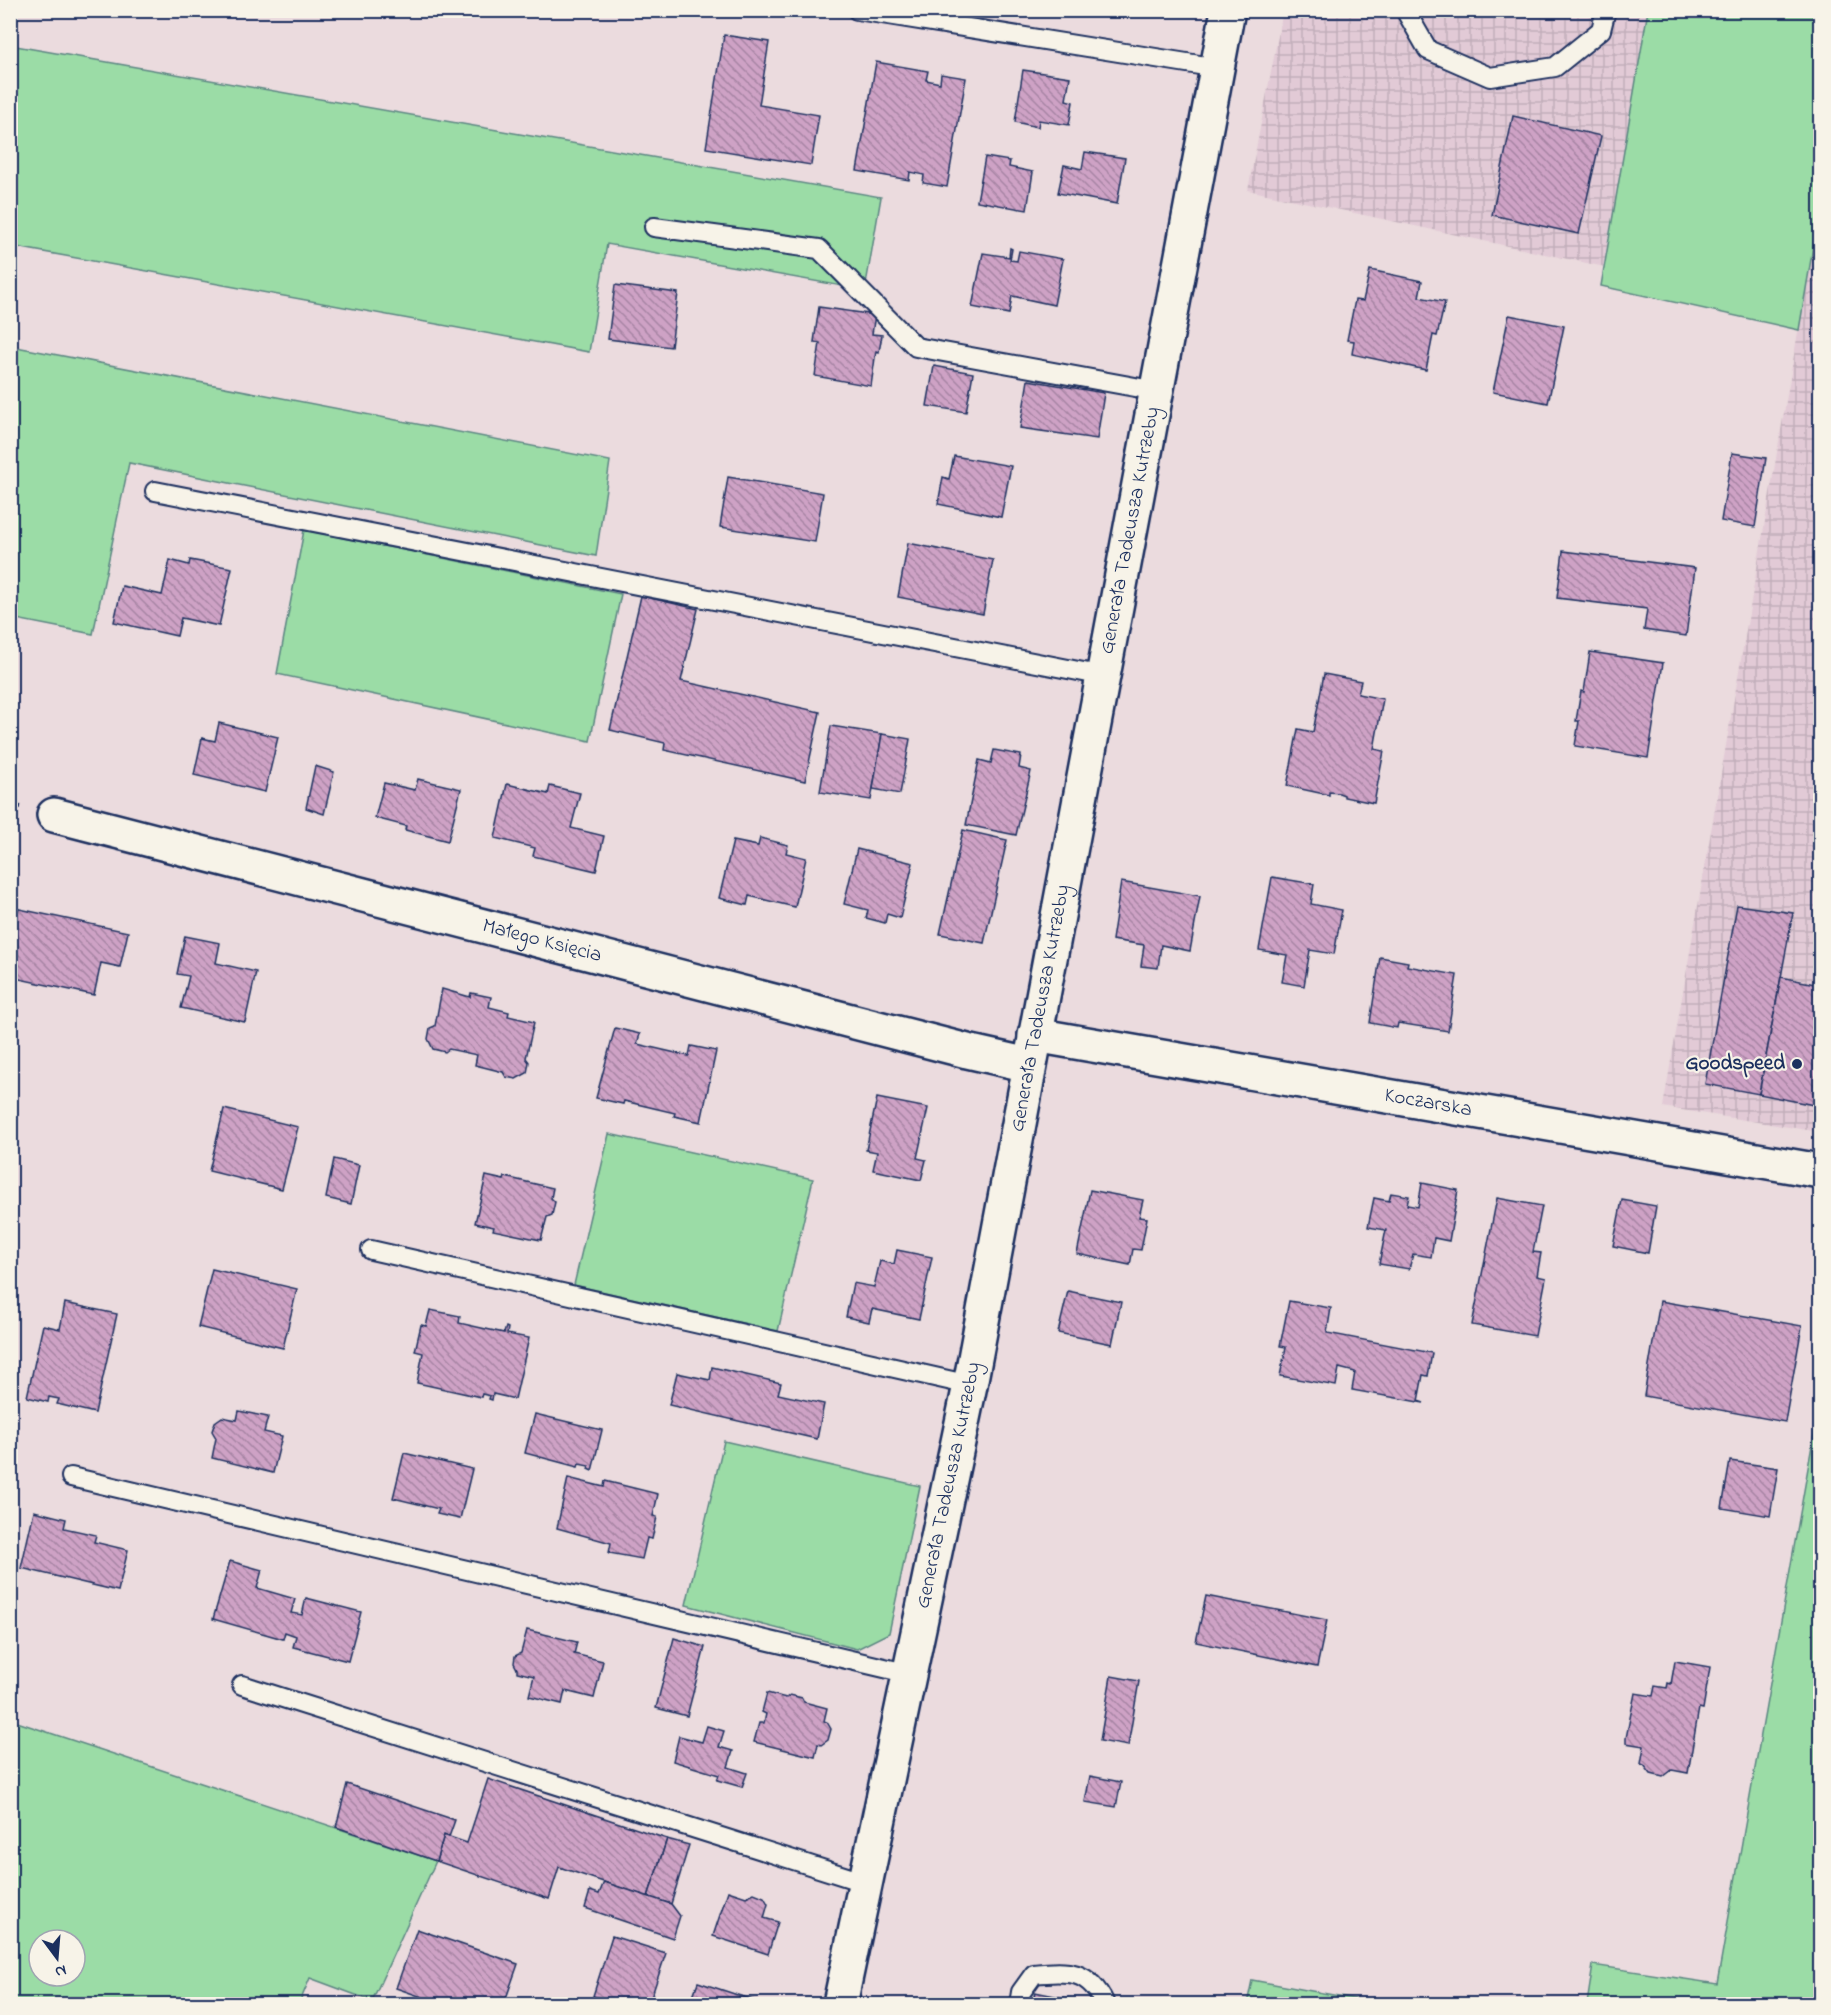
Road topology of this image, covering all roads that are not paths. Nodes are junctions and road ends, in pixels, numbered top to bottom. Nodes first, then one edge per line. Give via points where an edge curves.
1 (857, 10) edge
2 (1228, 10) edge
3 (1405, 10) edge
4 (1606, 10) edge
5 (1218, 68) junction
6 (654, 227) dead end
7 (1157, 391) junction
8 (154, 491) dead end
9 (1104, 676) junction
10 (54, 815) dead end
11 (1032, 1050) junction
12 (1821, 1171) edge
13 (371, 1250) dead end
14 (970, 1385) junction
15 (71, 1478) dead end
16 (910, 1674) junction
17 (242, 1684) dead end
18 (866, 1883) junction
19 (840, 2004) edge
20 (1019, 2004) edge
21 (1105, 2004) edge

1 - 5 lane
2 - 5 street, Generała Tadeusza Kutrzeby
3 - 4 lane via 1428,50 1490,78 1555,67 1601,30
5 - 7 street, Generała Tadeusza Kutrzeby
6 - 7 lane via 819,249 916,347
7 - 9 street, Generała Tadeusza Kutrzeby
8 - 9 lane
9 - 11 street, Generała Tadeusza Kutrzeby
10 - 11 street, Małego Księcia via 955,1048
11 - 12 street, Koczarska
11 - 14 street, Generała Tadeusza Kutrzeby
13 - 14 lane
14 - 16 street, Generała Tadeusza Kutrzeby
15 - 16 lane
16 - 18 street, Generała Tadeusza Kutrzeby
17 - 18 lane
18 - 19 street, Generała Tadeusza Kutrzeby
20 - 21 lane via 1021,1992 1034,1974 1056,1971 1079,1974 1098,1989

